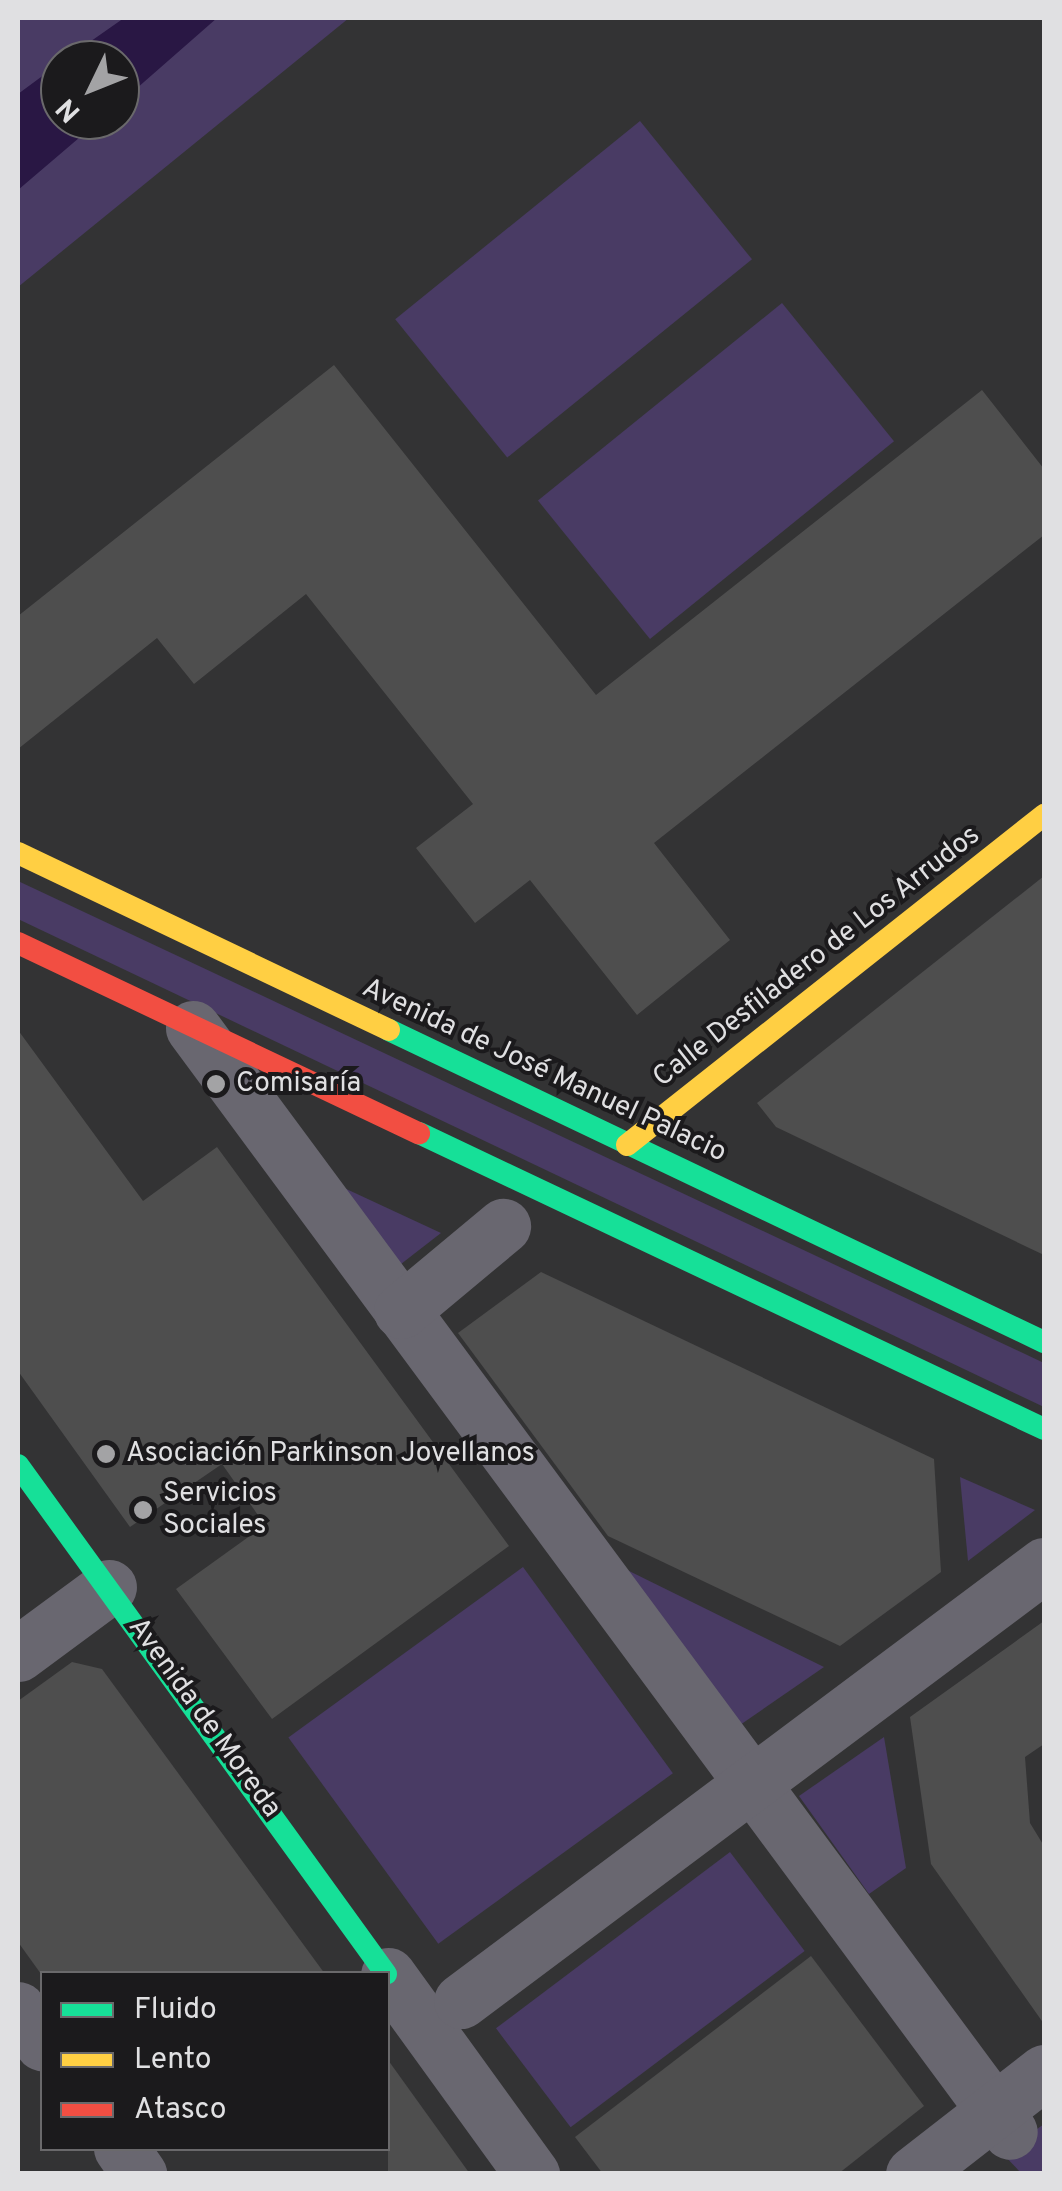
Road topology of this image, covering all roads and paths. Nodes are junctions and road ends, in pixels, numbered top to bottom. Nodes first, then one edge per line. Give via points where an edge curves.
1 (1044, 815) edge
2 (18, 854) edge
3 (18, 943) edge
4 (193, 1028) junction
5 (627, 1145) junction
6 (503, 1226) dead end
7 (402, 1311) junction
8 (1044, 1342) edge
9 (1044, 1429) edge
10 (18, 1465) edge
11 (1044, 1564) edge
12 (109, 1588) junction
13 (18, 1654) edge
14 (750, 1784) junction
15 (385, 1971) edge
16 (390, 1978) edge
17 (462, 2001) dead end
18 (18, 2008) edge
19 (40, 2041) edge
20 (40, 2054) edge
21 (18, 2070) edge
22 (1044, 2072) edge
23 (1003, 2121) junction
24 (122, 2151) edge
25 (139, 2174) edge
26 (532, 2174) edge
27 (913, 2174) edge

1 - 5 main road, Calle Desfiladero de Los Arrudos
2 - 5 main road, Avenida de José Manuel Palacio
3 - 4 main road
4 - 7 street
4 - 9 main road
5 - 8 main road, Avenida de José Manuel Palacio
6 - 7 street
7 - 14 street
10 - 12 main road, Avenida de Moreda
11 - 14 street
12 - 13 street
12 - 15 main road, Avenida de Moreda
14 - 17 street
14 - 23 street
16 - 26 street, Avenida de Moreda
18 - 19 street
20 - 21 street
22 - 23 street
23 - 27 street
24 - 25 street

